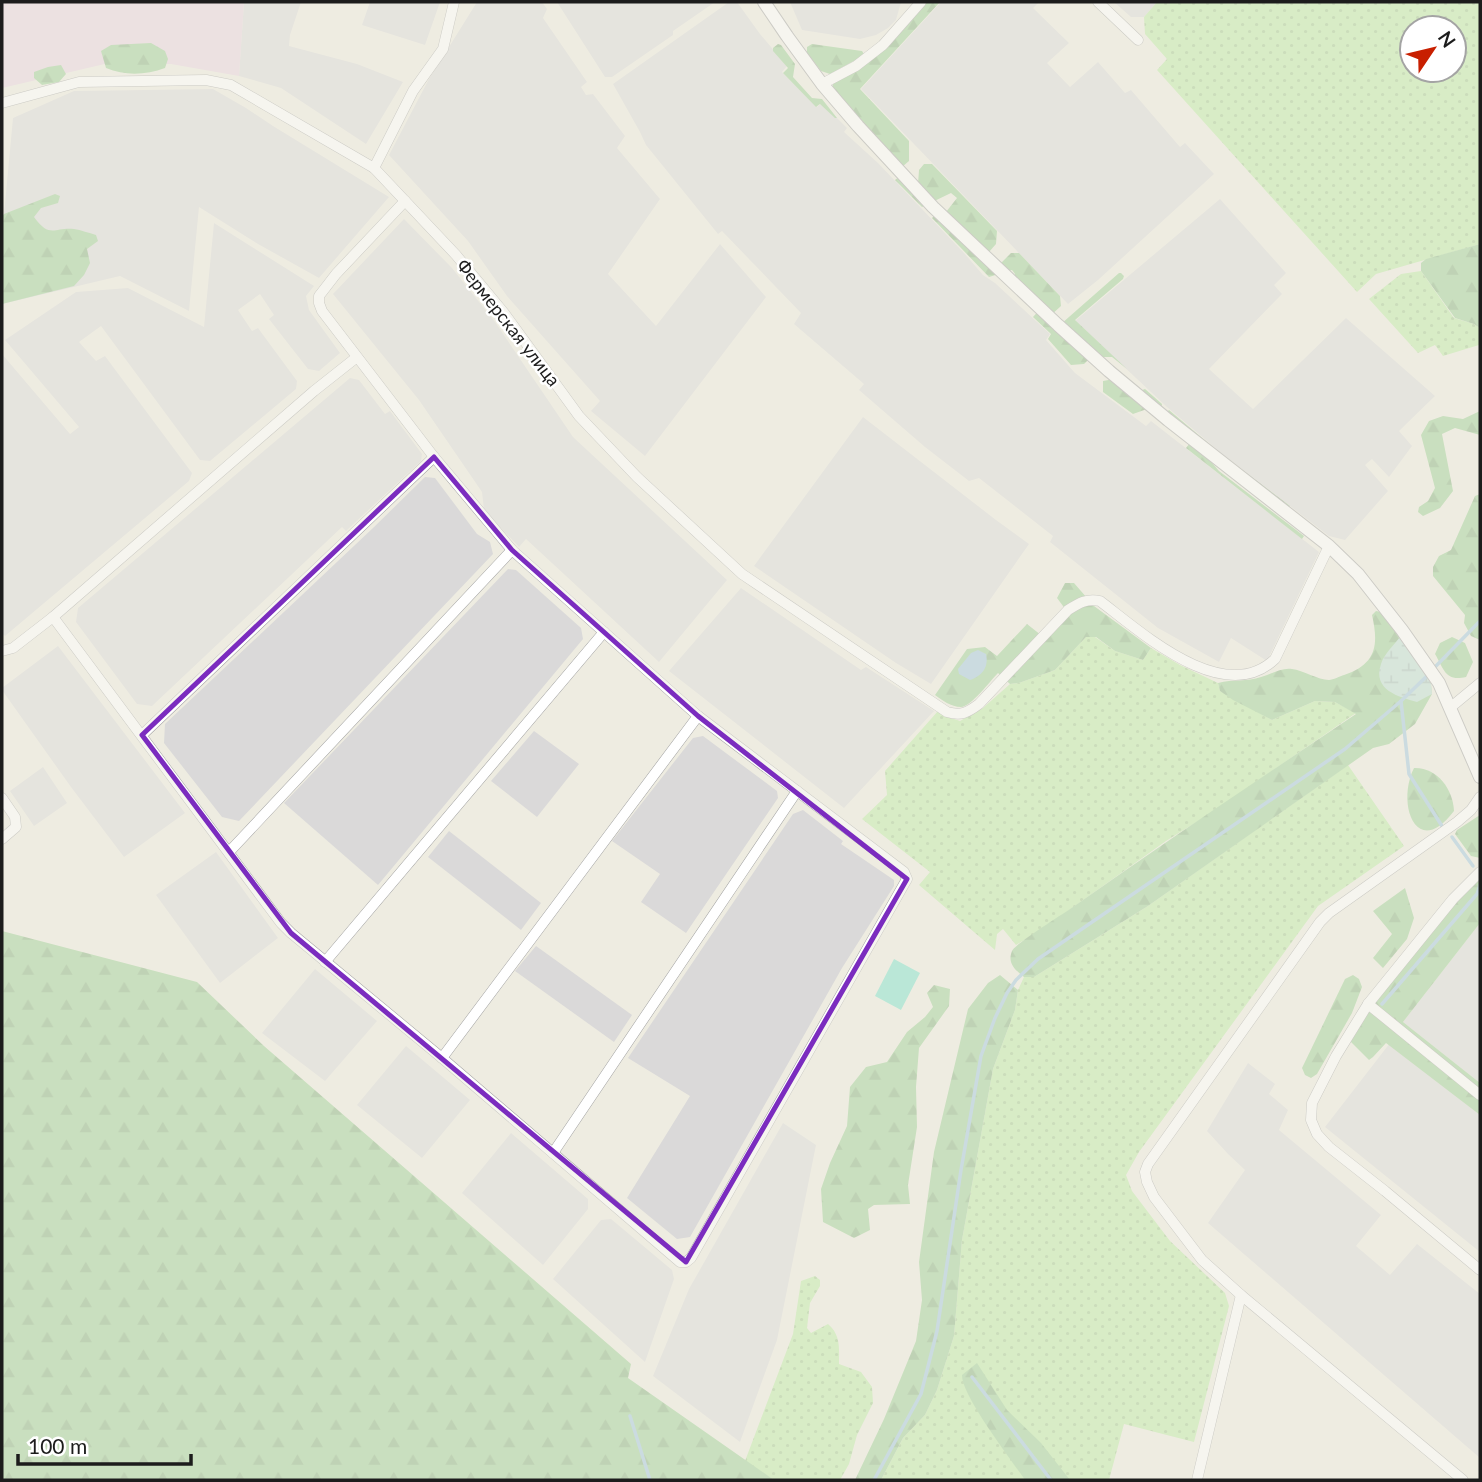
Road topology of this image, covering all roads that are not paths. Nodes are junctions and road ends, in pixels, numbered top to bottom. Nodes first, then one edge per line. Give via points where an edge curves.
1 (453, 2) edge
2 (764, 2) edge
3 (921, 2) edge
4 (1098, 2) edge
5 (1138, 40) dead end
6 (822, 84) junction
7 (2, 103) edge
8 (374, 168) junction
9 (405, 201) junction
10 (357, 357) junction
11 (434, 457) junction
12 (1329, 546) junction
13 (512, 550) junction
14 (53, 617) junction
15 (604, 632) junction
16 (2, 651) edge
17 (1480, 683) edge
18 (1451, 708) junction
19 (698, 716) junction
20 (142, 735) junction
21 (1480, 777) edge
22 (797, 791) junction
23 (1480, 797) edge
24 (2, 798) edge
25 (2, 839) edge
26 (229, 852) junction
27 (1480, 872) edge
28 (325, 962) junction
29 (1368, 1004) junction
30 (442, 1058) junction
31 (1480, 1095) edge
32 (553, 1153) junction
33 (1480, 1270) edge
34 (1241, 1295) junction
35 (1197, 1480) edge
36 (1463, 1480) edge

1 - 8 street via 443,49 413,91
2 - 6 street
3 - 6 street via 884,45
4 - 5 street
6 - 12 street via 933,207 1058,325 1168,420
7 - 8 street, Фермерская улица via 79,82 206,80 231,85
8 - 9 street, Фермерская улица
9 - 10 street via 319,296 322,311
9 - 12 street, Фермерская улица via 504,313 579,416 637,477 742,574 947,712 959,715 979,704 1068,610 1092,599 1195,666 1232,674 1267,667 1276,659
10 - 11 street
10 - 14 street
11 - 13 street
11 - 20 street
12 - 18 street via 1358,574 1402,630
13 - 15 street
13 - 26 street
14 - 16 street via 13,648
14 - 20 street
15 - 19 street
15 - 28 street
17 - 18 street
18 - 21 street
19 - 22 street
19 - 30 street
20 - 26 street
22 - 32 street
22 - 32 street via 904,872 907,879 691,1258 680,1262
23 - 34 street via 1457,822 1320,922 1148,1164 1145,1172 1154,1197 1202,1259
24 - 25 street via 16,827
26 - 28 street via 281,923
27 - 29 street
28 - 30 street
29 - 31 street
29 - 33 street via 1312,1103 1311,1119 1317,1134
30 - 32 street
34 - 35 street
34 - 36 street

